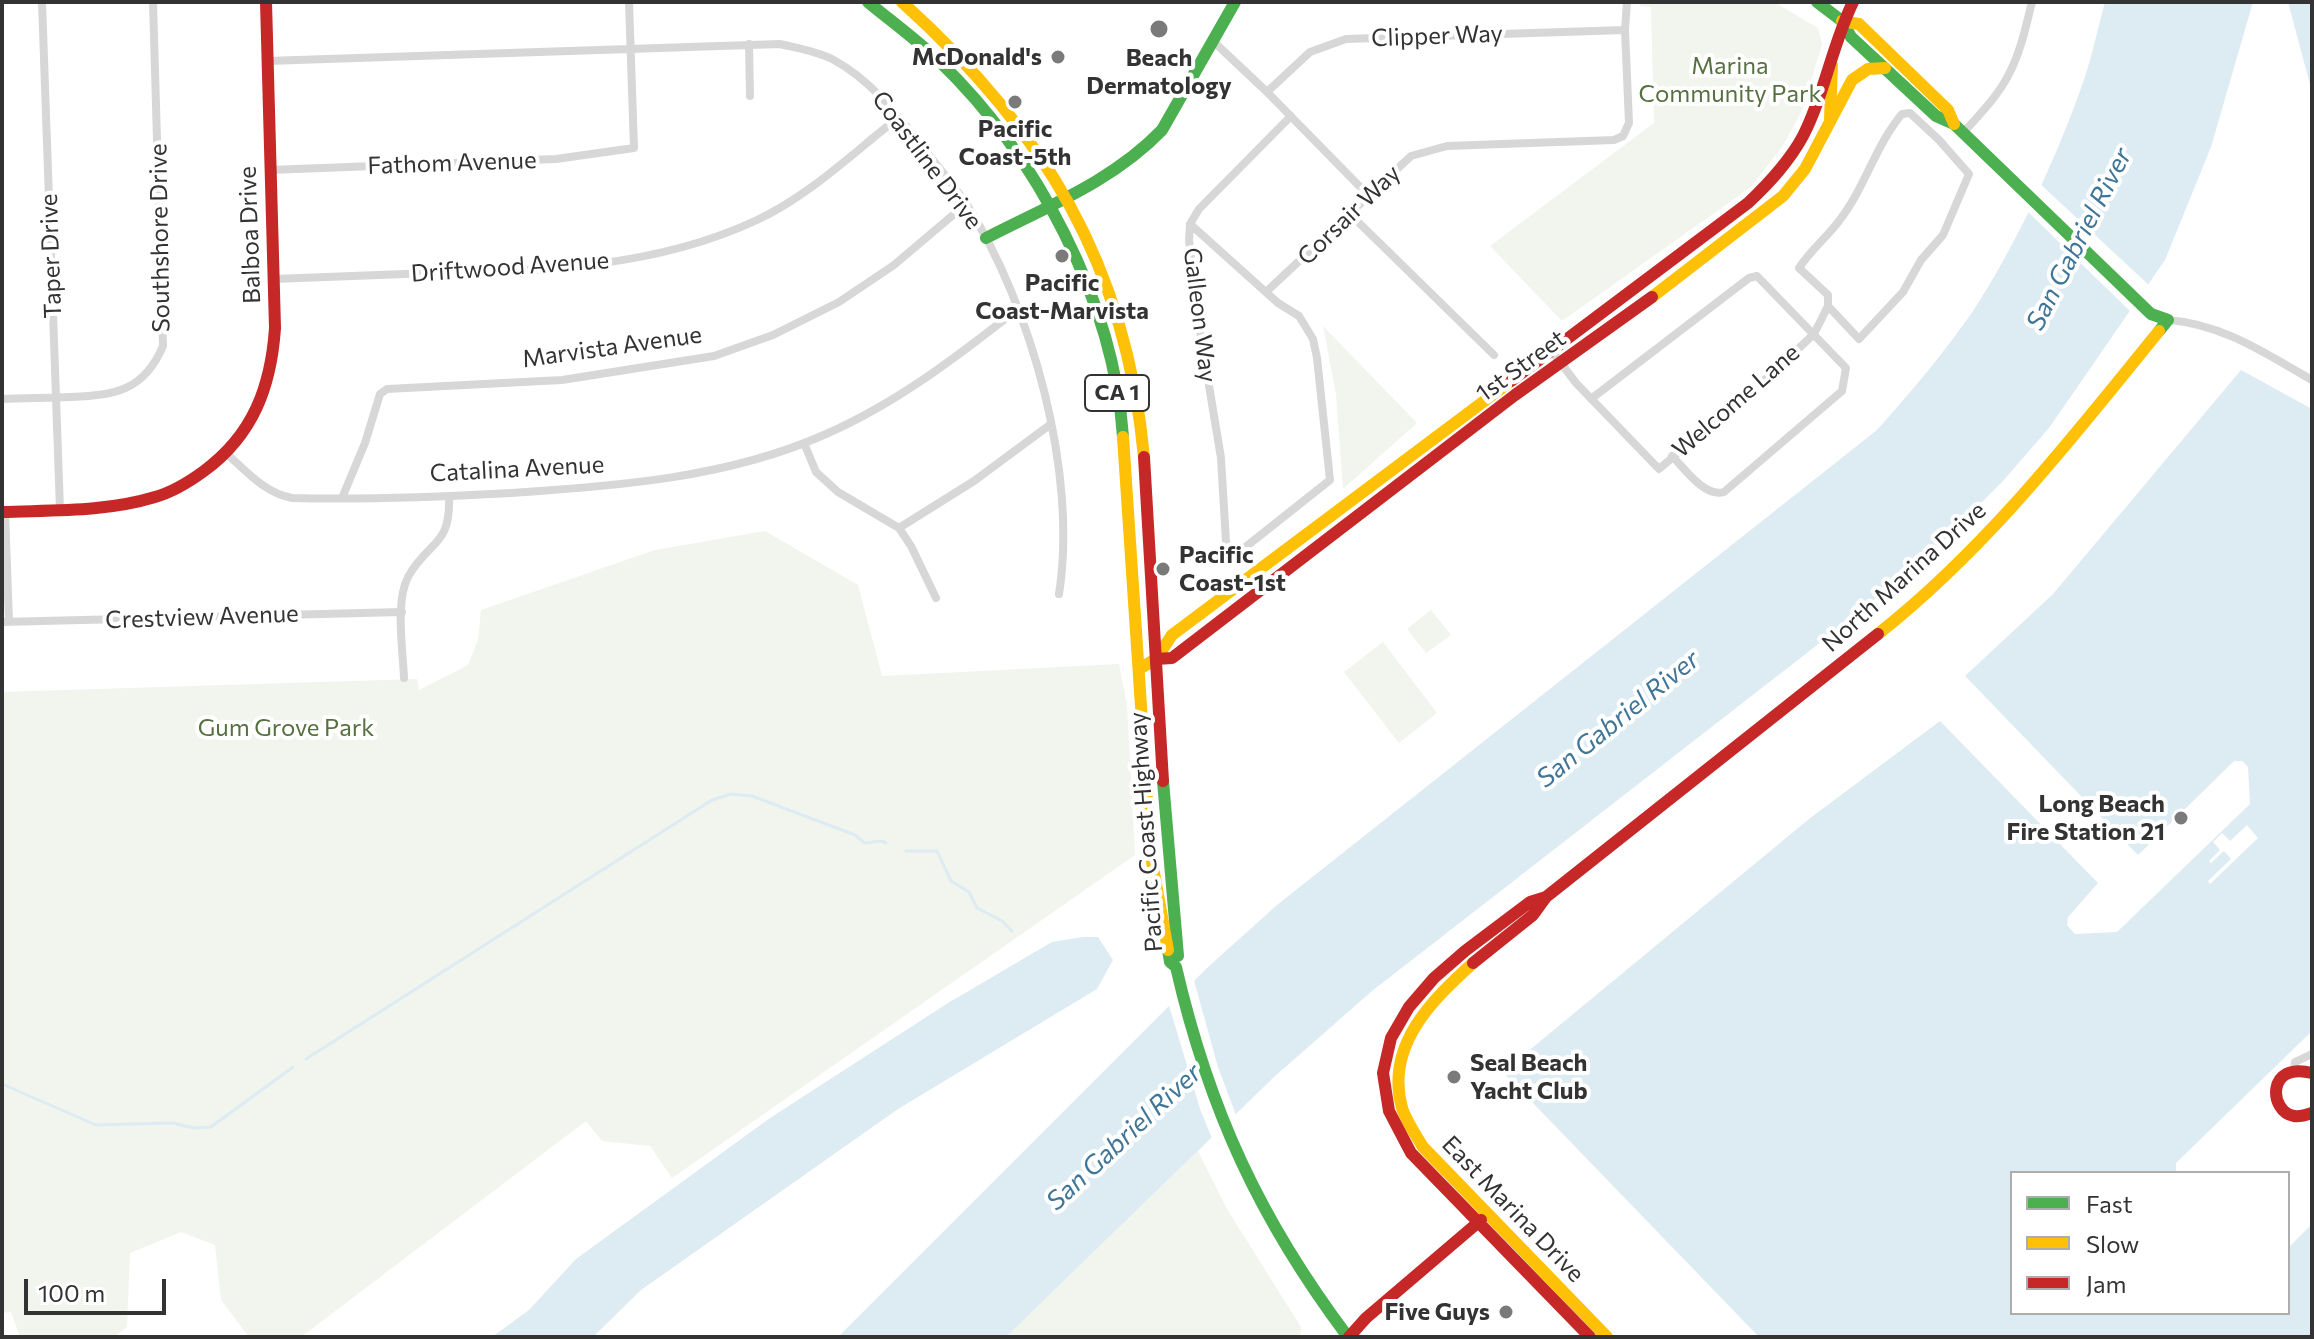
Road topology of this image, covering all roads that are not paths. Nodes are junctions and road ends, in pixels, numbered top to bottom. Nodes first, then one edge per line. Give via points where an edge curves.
1 (42, 2) edge
2 (153, 2) edge
3 (266, 2) edge
4 (629, 2) edge
5 (868, 2) edge
6 (902, 2) edge
7 (918, 2) edge
8 (1235, 2) edge
9 (1627, 2) edge
10 (1818, 2) edge
11 (1853, 2) edge
12 (2032, 2) edge
13 (1842, 21) junction
14 (1625, 30) junction
15 (1214, 42) junction
16 (749, 44) junction
17 (630, 48) junction
18 (1833, 53) junction
19 (267, 61) junction
20 (1885, 68) junction
21 (973, 69) junction
22 (1267, 92) junction
23 (750, 96) dead end
24 (1291, 116) junction
25 (899, 117) junction
26 (1019, 124) junction
27 (1830, 126) junction
28 (1958, 129) junction
29 (1004, 135) junction
30 (1939, 140) junction
31 (270, 170) junction
32 (1368, 195) junction
33 (1067, 196) junction
34 (966, 204) junction
35 (1050, 205) junction
36 (1351, 215) junction
37 (1190, 224) junction
38 (986, 238) junction
39 (274, 279) junction
40 (1266, 292) junction
41 (1828, 306) junction
42 (1019, 308) junction
43 (2168, 320) junction
44 (1814, 334) junction
45 (1551, 350) junction
46 (1494, 355) dead end
47 (1561, 363) junction
48 (2312, 380) edge
49 (56, 398) junction
50 (2, 399) edge
51 (1591, 399) junction
52 (1051, 424) junction
53 (804, 443) junction
54 (227, 454) junction
55 (1672, 456) junction
56 (449, 496) junction
57 (342, 498) junction
58 (60, 510) junction
59 (4, 512) edge
60 (899, 528) junction
61 (1059, 594) dead end
62 (936, 598) dead end
63 (402, 612) junction
64 (5, 622) edge
65 (1156, 659) junction
66 (1139, 669) junction
67 (404, 678) dead end
68 (1176, 969) junction
69 (2312, 1054) edge
70 (2294, 1070) junction
71 (2312, 1073) edge
72 (1394, 1106) junction
73 (2312, 1113) edge
74 (1487, 1214) junction
75 (1477, 1223) junction
76 (1348, 1337) edge
77 (1590, 1337) edge
78 (1607, 1337) edge

1 - 49 street, Taper Drive
2 - 49 street, Southshore Drive via 163,346 152,367 125,390
3 - 19 main road, Balboa Drive
4 - 17 street
5 - 29 main road, Pacific Coast Highway / CA 1 via 939,61
6 - 21 main road, Pacific Coast Highway / CA 1
7 - 21 main road via 968,54
8 - 15 main road
9 - 14 street
10 - 13 main road
11 - 13 main road, 1st Street
12 - 28 street via 2009,76 1987,107
13 - 18 main road, 1st Street
13 - 20 main road via 1851,37
13 - 28 main road via 1859,24 1948,110
14 - 22 street, Clipper Way via 1346,39 1310,52
14 - 32 street, Corsair Way via 1627,133 1614,140 1429,150 1411,156
15 - 22 street
15 - 33 main road via 1148,148
16 - 17 street, Coastline Drive
16 - 23 street
16 - 25 street, Coastline Drive via 780,44 831,59 866,81
17 - 19 street, Coastline Drive
17 - 31 street, Fathom Avenue via 634,148 556,159
18 - 27 main road, 1st Street
18 - 45 main road, 1st Street via 1808,126 1764,188
19 - 31 main road, Balboa Drive
20 - 27 main road via 1868,69 1852,80
20 - 28 main road via 1936,116
21 - 26 main road, Pacific Coast Highway / CA 1
22 - 24 street
24 - 32 street
24 - 37 street, Galleon Way
25 - 34 street, Coastline Drive
25 - 39 street, Driftwood Avenue via 803,191 760,219 711,240 578,267
26 - 29 main road
26 - 33 main road, Pacific Coast Highway / CA 1
27 - 47 main road, 1st Street via 1783,196
28 - 30 street
28 - 43 main road via 2151,314
29 - 35 main road, Pacific Coast Highway / CA 1
30 - 41 street via 1910,113 1902,114 1890,130 1840,220 1800,266 1828,295
30 - 41 street via 1969,174 1943,235 1903,292 1859,339
31 - 39 main road, Balboa Drive
32 - 36 street, Corsair Way
33 - 35 main road
33 - 65 main road, Pacific Coast Highway / CA 1 via 1112,297 1139,403
34 - 38 street, Coastline Drive
34 - 57 street, Marvista Avenue via 894,265 839,302 773,335 714,356 562,380 387,389 380,394
35 - 38 main road
35 - 66 main road, Pacific Coast Highway / CA 1 via 1093,299 1122,420
36 - 40 street, Corsair Way
36 - 46 street
37 - 40 street
37 - 40 street, Galleon Way via 1231,552 1243,549 1330,480 1313,339 1299,316
38 - 42 street, Coastline Drive
39 - 54 main road, Balboa Drive via 275,351 269,378 253,419
41 - 44 street
42 - 52 street, Coastline Drive
42 - 53 street, Catalina Avenue via 919,383 871,413
43 - 48 street via 2226,332
43 - 72 main road, North Marina Drive via 2043,473 1966,556 1886,628 1546,897 1533,915 1420,1013 1401,1057
44 - 51 street via 1752,276
44 - 55 street, Welcome Lane
44 - 55 street via 1846,368 1846,379 1842,391 1784,441 1716,494
45 - 47 street
45 - 65 main road, 1st Street via 1172,635
47 - 51 street
47 - 65 main road, 1st Street via 1172,658
49 - 50 street, Southshore Drive
49 - 58 street, Taper Drive
51 - 55 street, Welcome Lane via 1659,469
52 - 60 street
52 - 61 street, Coastline Drive via 1061,514
53 - 56 street, Catalina Avenue via 724,467 641,482
53 - 60 street via 816,472 838,492
54 - 57 street, Catalina Avenue via 278,495
54 - 58 main road via 153,499
56 - 57 street, Catalina Avenue
56 - 63 street via 446,530 408,576
58 - 59 main road
59 - 64 street
60 - 62 street
63 - 64 street, Crestview Avenue
63 - 67 street
65 - 66 main road, 1st Street
65 - 68 main road, Pacific Coast Highway / CA 1
66 - 68 main road, Pacific Coast Highway / CA 1 via 1151,856 1170,962
68 - 76 main road, CA 1 via 1205,1076 1232,1144 1279,1238
69 - 70 street via 2295,1062
70 - 71 main road
70 - 73 main road via 2277,1082 2276,1102 2292,1116
72 - 74 main road, East Marina Drive via 1423,1147
72 - 75 main road, East Marina Drive via 1393,1123 1411,1153
74 - 75 main road
74 - 78 main road, East Marina Drive
75 - 76 main road
75 - 77 main road, East Marina Drive

